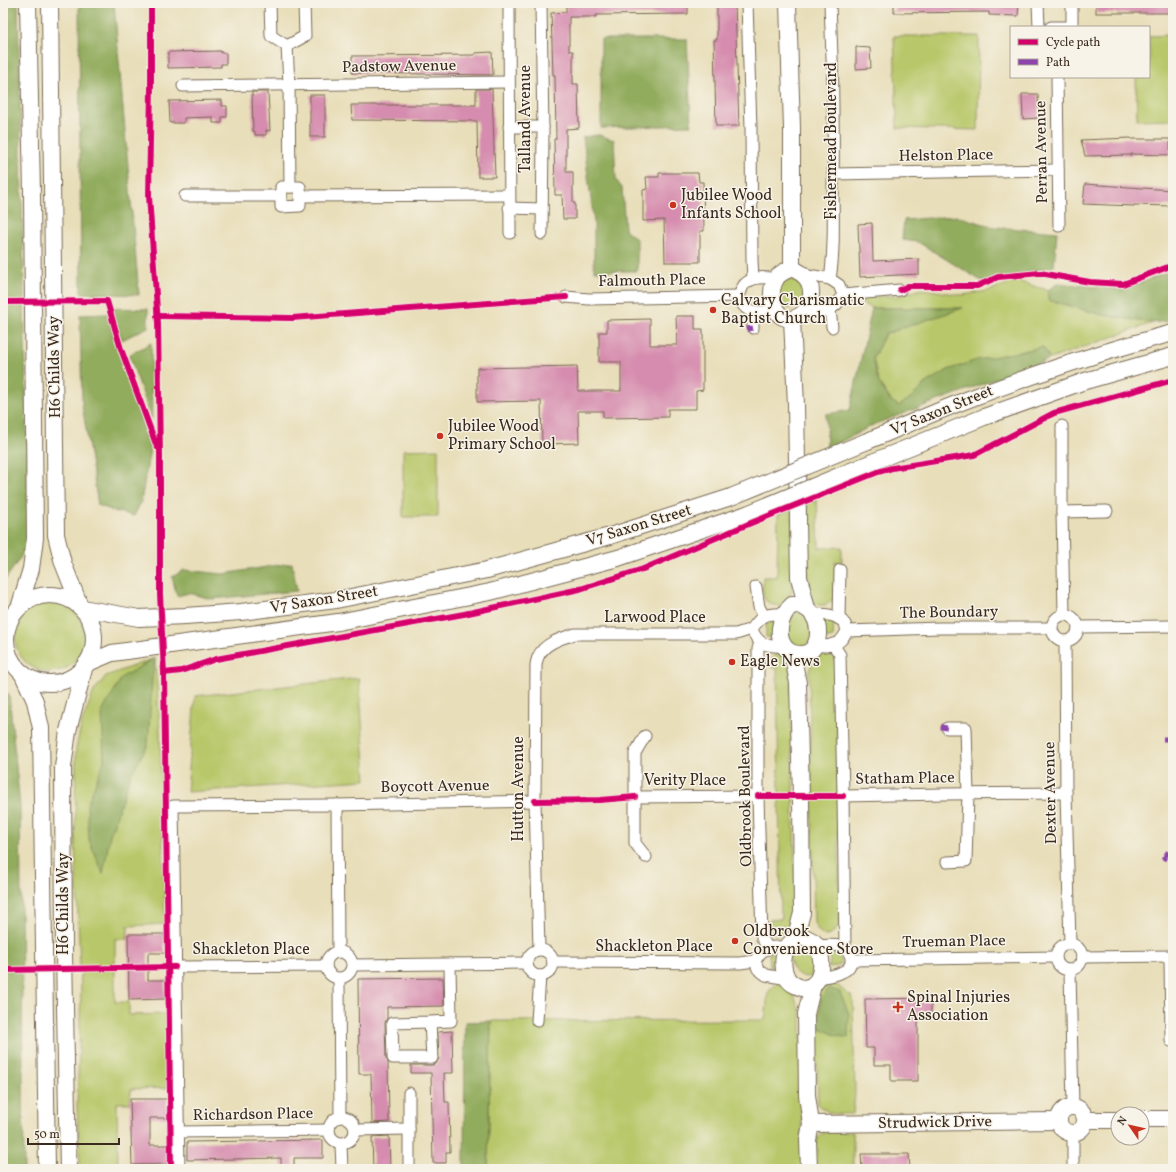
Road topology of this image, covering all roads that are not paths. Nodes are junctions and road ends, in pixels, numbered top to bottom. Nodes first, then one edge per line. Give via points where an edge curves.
1 (28, 3) edge
2 (50, 3) edge
3 (270, 3) edge
4 (304, 3) edge
5 (509, 3) edge
6 (541, 3) edge
7 (747, 3) edge
8 (788, 3) edge
9 (830, 3) edge
10 (1038, 3) edge
11 (1072, 3) edge
12 (1039, 26) edge
13 (1072, 26) edge
14 (288, 46) junction
15 (1057, 78) edge
16 (509, 82) junction
17 (289, 84) junction
18 (183, 86) dead end
19 (509, 127) junction
20 (543, 127) junction
21 (1058, 170) junction
22 (833, 174) junction
23 (290, 187) junction
24 (509, 195) junction
25 (185, 196) dead end
26 (281, 196) junction
27 (300, 196) junction
28 (509, 208) junction
29 (542, 209) junction
30 (1059, 226) dead end
31 (510, 233) dead end
32 (542, 234) dead end
33 (792, 268) junction
34 (753, 278) junction
35 (776, 279) junction
36 (807, 279) junction
37 (830, 279) junction
38 (900, 290) dead end
39 (843, 295) junction
40 (739, 296) junction
41 (566, 297) dead end
42 (807, 308) junction
43 (776, 309) junction
44 (830, 309) junction
45 (753, 312) junction
46 (792, 319) junction
47 (832, 327) dead end
48 (753, 328) dead end
49 (1173, 333) edge
50 (1173, 356) edge
51 (1062, 426) dead end
52 (1107, 511) dead end
53 (1062, 512) junction
54 (840, 570) dead end
55 (756, 587) dead end
56 (81, 607) junction
57 (799, 610) junction
58 (13, 611) edge
59 (1064, 614) junction
60 (764, 616) junction
61 (839, 619) junction
62 (1173, 626) edge
63 (1078, 627) junction
64 (1051, 628) junction
65 (752, 629) junction
66 (847, 631) junction
67 (559, 639) joint
68 (1065, 641) junction
69 (760, 642) junction
70 (833, 644) junction
71 (799, 650) junction
72 (86, 664) junction
73 (3, 666) edge
74 (21, 672) junction
75 (947, 728) dead end
76 (645, 736) dead end
77 (1066, 793) junction
78 (968, 794) junction
79 (758, 796) junction
80 (843, 796) junction
81 (635, 797) junction
82 (535, 800) junction
83 (337, 805) junction
84 (646, 857) dead end
85 (947, 862) dead end
86 (802, 913) junction
87 (791, 943) junction
88 (815, 944) junction
89 (1070, 944) junction
90 (768, 948) junction
91 (845, 948) junction
92 (539, 949) junction
93 (338, 952) junction
94 (1171, 956) edge
95 (1056, 957) junction
96 (1082, 957) junction
97 (852, 960) junction
98 (755, 961) junction
99 (553, 962) junction
100 (526, 963) junction
101 (450, 964) junction
102 (353, 965) junction
103 (326, 966) junction
104 (176, 967) junction
105 (1070, 970) junction
106 (540, 976) junction
107 (339, 979) junction
108 (791, 982) junction
109 (815, 982) junction
110 (806, 1014) junction
111 (537, 1021) dead end
112 (430, 1022) junction
113 (1173, 1041) edge
114 (409, 1093) dead end
115 (1073, 1107) junction
116 (340, 1117) junction
117 (1150, 1119) edge
118 (1173, 1119) edge
119 (1086, 1120) junction
120 (1110, 1120) edge
121 (1059, 1121) junction
122 (811, 1124) junction
123 (409, 1129) junction
124 (328, 1130) junction
125 (355, 1130) junction
126 (178, 1132) junction
127 (1073, 1134) junction
128 (341, 1144) junction
129 (409, 1166) dead end
130 (48, 1169) edge
131 (68, 1169) edge
132 (179, 1169) edge
133 (342, 1169) edge
134 (809, 1169) edge
135 (1073, 1169) edge

1 - 58 street, H6 Childs Way via 35,538 31,569
2 - 56 street, H6 Childs Way via 56,535 63,563
3 - 14 street via 271,36
4 - 14 street via 305,36
5 - 16 street, Talland Avenue
6 - 20 street, Talland Avenue
7 - 34 street
8 - 33 street via 792,128
9 - 22 street, Fishermead Boulevard
10 - 12 street
11 - 13 street
14 - 17 street
15 - 21 street, Perran Avenue
16 - 17 street, Padstow Avenue
16 - 19 street, Talland Avenue
17 - 18 street, Padstow Avenue
17 - 23 street
19 - 20 street
19 - 24 street, Talland Avenue
20 - 29 street, Talland Avenue
21 - 22 street, Helston Place
21 - 30 street, Perran Avenue
22 - 37 street, Fishermead Boulevard via 833,262
23 - 26 street via 281,187
23 - 27 street via 300,187
24 - 27 street
24 - 28 street, Talland Avenue
25 - 26 street
26 - 27 street via 281,206 300,206
28 - 29 street
28 - 31 street, Talland Avenue
29 - 32 street, Talland Avenue
33 - 35 street via 782,272
33 - 36 street
34 - 35 street
34 - 40 street via 744,284
35 - 43 street via 772,301
36 - 37 street via 814,276
36 - 42 street via 811,288 811,299
37 - 39 street via 840,285
38 - 39 street
39 - 44 street via 839,303
40 - 41 street, Falmouth Place via 589,299
40 - 45 street via 743,306
42 - 44 street via 815,312
42 - 46 street via 802,315
43 - 45 street
43 - 46 street via 783,317
44 - 47 street
45 - 48 street
46 - 57 street
49 - 56 street, V7 Saxon Street, bridge via 1073,362 976,396 731,497 610,536 487,570 336,600 241,612 139,618
50 - 72 street, V7 Saxon Street, bridge via 1085,381 984,416 748,514 618,558 490,592 338,622 112,653
51 - 53 street
52 - 53 street
53 - 59 street
54 - 61 street
55 - 60 street via 759,606
56 - 58 street via 66,597 49,595 33,598
56 - 72 street via 90,620 94,635 92,650
57 - 60 street
57 - 61 street via 822,613
57 - 71 street via 780,626 780,635
57 - 71 street via 817,624 819,636
58 - 74 street via 6,641 10,657
59 - 63 street via 1072,616
59 - 64 street via 1054,620
60 - 65 street
61 - 66 street via 845,624
62 - 63 street
63 - 68 street via 1074,637
64 - 66 street, The Boundary
64 - 68 street via 1054,635
65 - 67 street, Larwood Place via 736,634 574,634
65 - 69 street
66 - 70 street via 841,640
67 - 82 street, Hutton Avenue via 545,648 536,666
68 - 77 street, Dexter Avenue
69 - 71 street via 774,647
69 - 79 street, Oldbrook Boulevard
70 - 71 street
70 - 80 street via 840,655
71 - 86 street
72 - 74 street via 75,675 62,681 48,683 35,680
72 - 131 street, H6 Childs Way via 68,731 63,768
73 - 74 street
74 - 130 street, H6 Childs Way via 35,700 41,728
75 - 78 street, Statham Place via 966,728
76 - 81 street, Verity Place via 635,754
77 - 78 street, Statham Place
77 - 89 street, Dexter Avenue
78 - 80 street, Statham Place
78 - 85 street, Statham Place via 966,861
79 - 81 street, Verity Place
79 - 90 street, Oldbrook Boulevard via 762,938
80 - 91 street
81 - 84 street, Verity Place via 635,843
82 - 83 street, Boycott Avenue
82 - 92 street, Hutton Avenue
83 - 93 street
83 - 104 street, Boycott Avenue via 173,806
86 - 87 street
86 - 88 street
87 - 88 street via 803,936
87 - 90 street
87 - 108 street via 784,954 783,962 784,972
88 - 91 street via 838,945
88 - 109 street via 822,957 822,968
89 - 95 street via 1062,946
89 - 96 street via 1078,947
90 - 98 street via 762,951
91 - 97 street
92 - 99 street via 548,953
92 - 100 street via 530,954
93 - 102 street via 348,956
93 - 103 street via 332,954
94 - 96 street
94 - 113 street
95 - 97 street, Trueman Place
95 - 105 street via 1062,968
96 - 105 street via 1080,964
97 - 109 street via 843,972
98 - 99 street, Shackleton Place via 740,964
98 - 108 street via 758,970 766,975
99 - 106 street via 549,972
100 - 101 street
100 - 106 street via 534,975
101 - 102 street
101 - 112 street via 451,1021
102 - 107 street via 349,975
103 - 104 street, Shackleton Place
103 - 107 street via 330,975
104 - 126 street
105 - 115 street
106 - 111 street
107 - 116 street
108 - 109 street via 803,989
108 - 110 street
109 - 110 street
110 - 122 street via 807,1095
112 - 112 street via 432,1058 393,1058 392,1023
114 - 123 street
115 - 119 street via 1080,1110
115 - 121 street via 1061,1112
116 - 124 street via 332,1121
116 - 125 street via 350,1120
117 - 118 street
119 - 120 street
119 - 127 street via 1080,1131
121 - 122 street, Strudwick Drive
121 - 127 street via 1065,1131
122 - 134 street via 808,1140
123 - 125 street
123 - 129 street
124 - 126 street, Richardson Place
124 - 128 street via 331,1138
125 - 128 street via 350,1141
126 - 132 street
127 - 135 street
128 - 133 street

